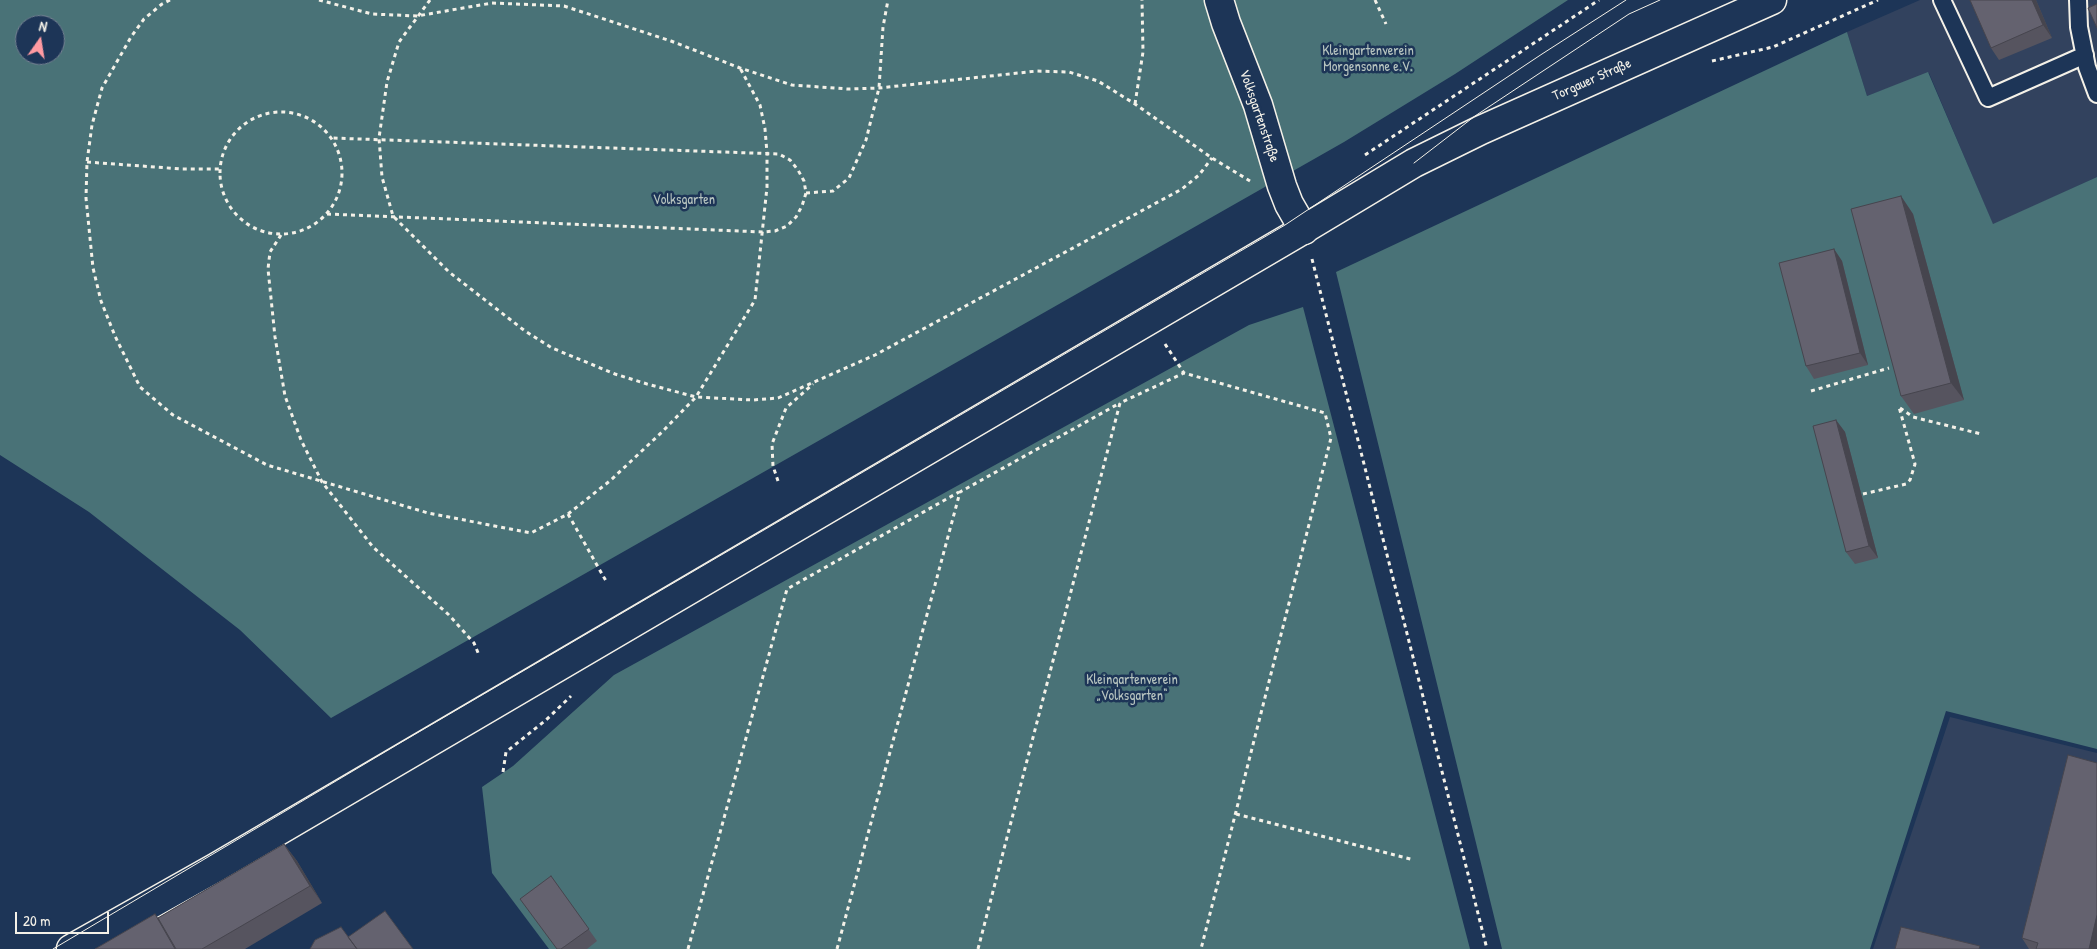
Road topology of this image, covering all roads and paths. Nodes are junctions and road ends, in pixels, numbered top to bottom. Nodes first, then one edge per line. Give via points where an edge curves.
1 (170, 0) edge
2 (319, 0) edge
3 (430, 0) edge
4 (888, 0) edge
5 (1142, 0) edge
6 (1219, 0) edge
7 (1375, 0) edge
8 (1600, 0) edge
9 (1772, 0) edge
10 (1878, 0) edge
11 (1942, 0) edge
12 (2078, 0) edge
13 (417, 16) junction
14 (1386, 24) dead end
15 (2085, 55) junction
16 (1711, 62) dead end
17 (740, 68) junction
18 (879, 88) junction
19 (2097, 94) edge
20 (1135, 104) junction
21 (332, 138) junction
22 (379, 138) junction
23 (767, 154) junction
24 (1362, 157) dead end
25 (1212, 158) junction
26 (87, 162) junction
27 (219, 169) junction
28 (806, 193) junction
29 (1289, 204) junction
30 (327, 214) junction
31 (393, 216) junction
32 (1304, 230) junction
33 (763, 232) junction
34 (281, 235) junction
35 (1319, 256) dead end
36 (1313, 261) junction
37 (1164, 344) dead end
38 (1889, 368) edge
39 (1184, 373) junction
40 (816, 382) junction
41 (1811, 391) dead end
42 (696, 397) junction
43 (1120, 403) junction
44 (1981, 434) dead end
45 (322, 482) junction
46 (778, 482) dead end
47 (960, 492) junction
48 (1863, 494) dead end
49 (568, 514) junction
50 (606, 581) dead end
51 (479, 655) dead end
52 (577, 690) dead end
53 (503, 772) dead end
54 (1236, 814) junction
55 (1414, 860) dead end
56 (72, 949) edge
57 (688, 949) edge
58 (837, 949) edge
59 (978, 949) edge
60 (1201, 949) edge
61 (1487, 949) edge

1 - 26 path via 144,19 102,88
2 - 13 path via 372,14
3 - 13 path
4 - 18 path
5 - 20 path via 1143,52
6 - 29 main road, Volksgartenstraße via 1258,105
7 - 14 path
8 - 24 path
9 - 32 main road, Torgauer Straße via 1481,130 1414,163
10 - 16 path via 1773,47
11 - 15 lane via 1988,98
12 - 15 lane
13 - 17 path via 492,3 564,6 671,41
13 - 22 path via 399,42 387,82
15 - 19 lane
17 - 18 path via 792,85
17 - 23 path via 760,105
18 - 20 path via 1037,71 1069,72 1098,81
18 - 28 path via 866,140 850,178 833,191
20 - 25 path
21 - 22 path
21 - 27 path via 318,124 302,115 283,111 264,113 246,121 232,134 223,151
21 - 30 path via 340,156 342,177 338,196
22 - 23 path
22 - 31 path via 382,177
23 - 28 path via 779,154 790,160 798,170
23 - 33 path
25 - 29 path
25 - 40 path via 1182,189 875,355
26 - 27 path
26 - 45 path via 86,198 93,268 105,310 140,387 173,415 215,439 267,466
27 - 34 path via 220,186 236,215 264,233
28 - 33 path via 796,217 781,228
29 - 32 main road, Volksgartenstraße
30 - 31 path
30 - 34 path via 314,225
31 - 33 path
31 - 42 path via 448,272 552,348 615,374
32 - 36 path
32 - 56 main road, Torgauer Straße
33 - 42 path via 755,300
34 - 45 path via 270,252 268,269 284,396
35 - 36 path
36 - 61 path
37 - 39 path
38 - 41 path
39 - 43 path
39 - 54 path via 1325,413 1331,438
40 - 42 path via 778,398
40 - 46 path via 786,408 772,444
42 - 49 path via 611,480
43 - 47 path
43 - 59 path
44 - 48 path via 1913,417 1900,407 1915,464 1910,480 1906,484
45 - 49 path via 428,513 531,533
45 - 51 path via 373,547 449,615 474,642
47 - 57 path via 788,589
47 - 58 path
49 - 50 path
52 - 53 path via 506,752
54 - 55 path
54 - 60 path

